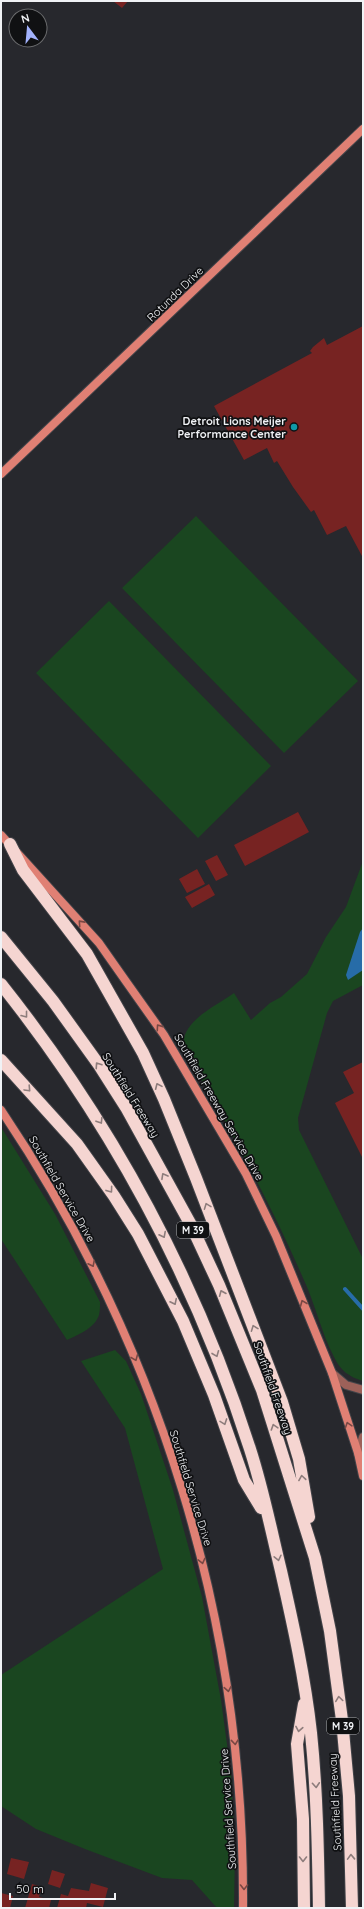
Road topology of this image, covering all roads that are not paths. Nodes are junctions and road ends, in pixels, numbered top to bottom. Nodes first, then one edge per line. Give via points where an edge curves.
1 (363, 129) edge
2 (1, 474) edge
3 (1, 835) edge
4 (10, 844) junction
5 (1, 937) edge
6 (1, 984) edge
7 (1, 1060) edge
8 (1, 1110) edge
9 (332, 1373) junction
10 (363, 1390) edge
11 (363, 1437) edge
12 (358, 1453) junction
13 (363, 1476) edge
14 (269, 1520) junction
15 (315, 1558) junction
16 (306, 1691) junction
17 (244, 1908) edge
18 (304, 1908) edge
19 (319, 1908) edge
20 (353, 1908) edge

1 - 2 main road, Rotunda Drive
3 - 4 main road, Southfield Freeway Service Drive
9 -> 4 main road, Southfield Freeway Service Drive via 276,1236 246,1174 164,1035 99,944
15 -> 4 highway via 299,1459 282,1402 164,1099 143,1053 87,954 23,870
15 -> 5 highway, Southfield Freeway / M 39 via 259,1383 191,1225 127,1109 99,1065 53,1001
6 -> 14 highway, Southfield Freeway / M 39 via 75,1083 164,1236 223,1373 251,1451
7 -> 14 highway via 76,1144 138,1234 183,1321 214,1395 244,1480
8 -> 17 main road, Southfield Service Drive via 54,1194 121,1322 176,1469 211,1596 230,1703 239,1782
9 - 10 street via 346,1385
12 -> 9 main road, Southfield Freeway Service Drive
11 - 12 street
12 - 13 main road, Southfield Freeway Service Drive
14 -> 16 highway, Southfield Freeway / M 39
20 -> 15 highway, Southfield Freeway / M 39 via 349,1796 342,1720 330,1631
16 -> 18 highway via 297,1744 303,1819
16 -> 19 highway, Southfield Freeway / M 39 via 318,1822

